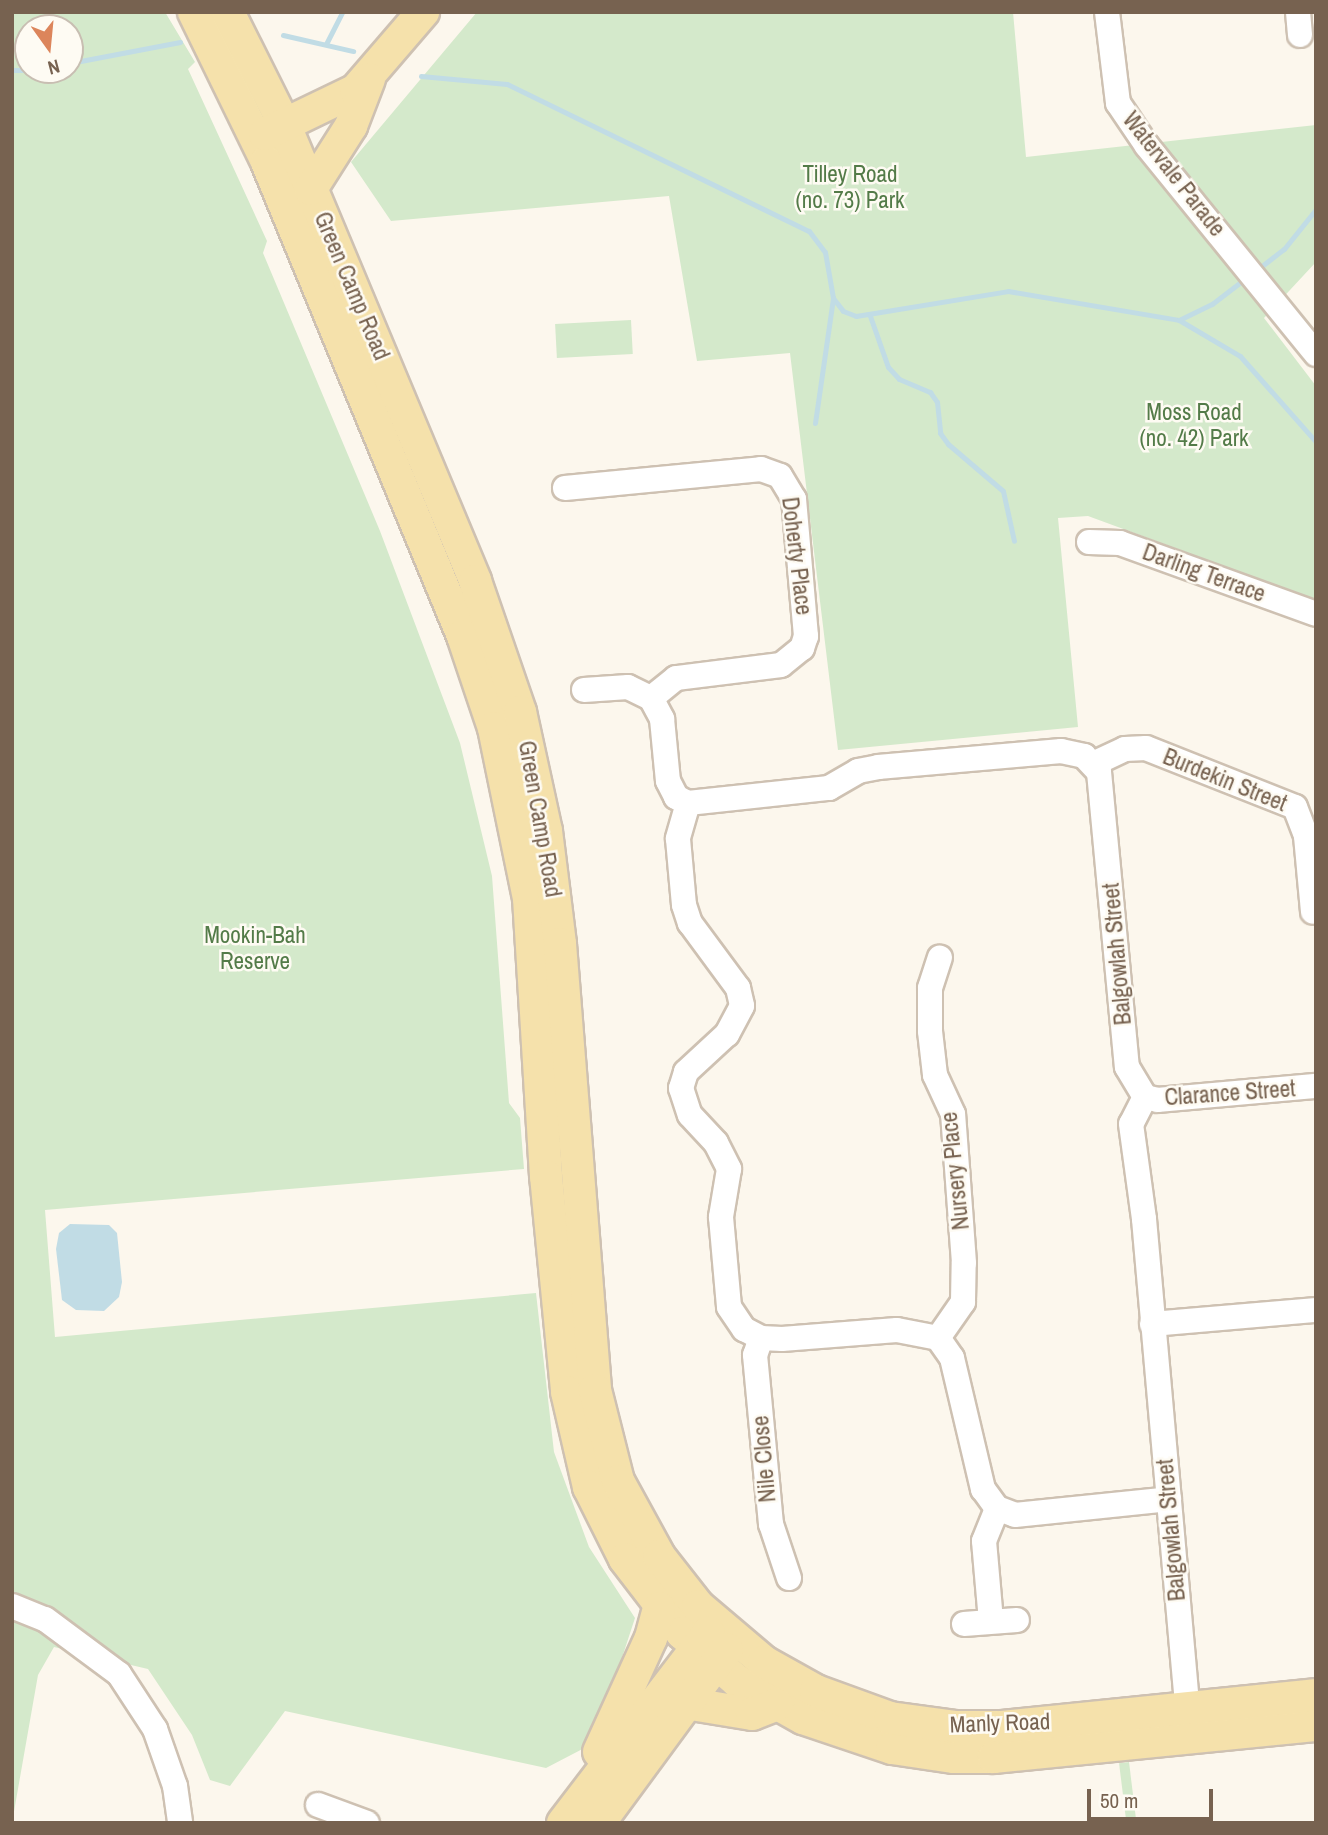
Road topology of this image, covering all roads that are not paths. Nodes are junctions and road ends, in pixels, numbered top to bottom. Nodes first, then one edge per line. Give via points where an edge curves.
1 (194, 12) edge
2 (228, 12) edge
3 (423, 12) edge
4 (1107, 12) edge
5 (369, 78) junction
6 (271, 132) junction
7 (311, 189) junction
8 (1316, 354) edge
9 (565, 488) dead end
10 (1090, 542) dead end
11 (1316, 614) edge
12 (584, 690) dead end
13 (651, 698) junction
14 (1093, 764) junction
15 (688, 803) junction
16 (1313, 912) dead end
17 (940, 958) dead end
18 (1316, 1086) edge
19 (1145, 1097) junction
20 (1316, 1310) edge
21 (1152, 1324) junction
22 (761, 1338) junction
23 (938, 1338) junction
24 (1169, 1499) junction
25 (997, 1508) junction
26 (789, 1578) dead end
27 (12, 1606) edge
28 (659, 1608) junction
29 (1017, 1619) dead end
30 (991, 1621) junction
31 (964, 1624) dead end
32 (725, 1632) junction
33 (705, 1655) junction
34 (1316, 1695) edge
35 (685, 1703) junction
36 (776, 1705) junction
37 (1188, 1723) junction
38 (1316, 1724) edge
39 (318, 1804) dead end
40 (572, 1810) edge
41 (180, 1823) edge
42 (367, 1823) edge
43 (598, 1823) edge

1 - 6 main road, Green Camp Road
2 - 6 main road, Green Camp Road
3 - 5 main road
4 - 8 street, Watervale Parade via 1118,103 1147,146
5 - 6 main road via 338,102
5 - 7 main road via 351,125
6 - 7 main road, Green Camp Road
6 - 28 main road, Green Camp Road via 494,728 529,898 546,1176 570,1414 598,1510
7 - 32 main road, Green Camp Road via 475,581 520,712 554,884 590,1345 601,1422 618,1481 642,1529 682,1588
9 - 13 street, Doherty Place via 761,469 779,476 794,499 806,636 802,648 781,665 676,678
10 - 11 street, Darling Terrace via 1120,544
12 - 13 street via 628,687
13 - 15 street via 662,719 668,781 676,797
14 - 15 street via 1084,756 1061,751 878,766 858,771 829,788
14 - 16 street, Burdekin Street via 1125,749 1146,748 1295,807 1306,836
14 - 19 street, Balgowlah Street via 1102,786 1127,1067
15 - 22 street via 678,839 684,905 690,923 738,988 742,1006 727,1034 686,1072 681,1088 690,1115 716,1143 729,1169 721,1217 729,1307 744,1329
17 - 23 street, Nursery Place via 930,988 930,1031 935,1074 953,1114 964,1263 963,1302
18 - 19 street, Clarance Street via 1158,1100
19 - 21 street, Balgowlah Street via 1131,1124
20 - 21 street
21 - 24 street, Balgowlah Street
22 - 23 street via 897,1330
22 - 26 street, Nile Close via 755,1355 771,1524
23 - 25 street via 952,1358 983,1489
24 - 25 street via 1015,1515
24 - 37 street, Balgowlah Street
25 - 30 street via 984,1541
27 - 41 street via 45,1619 120,1674 155,1729 175,1786
28 - 33 main road, Manly Road
28 - 40 main road via 651,1638
29 - 30 street
30 - 31 street
32 - 33 main road
32 - 37 main road, Manly Road via 816,1691 855,1708 920,1723 1001,1727
33 - 35 main road
33 - 36 main road, Manly Road
33 - 40 main road
34 - 37 main road, Manly Road
35 - 36 main road via 752,1714
35 - 43 main road
36 - 37 main road, Manly Road via 863,1741 954,1757
37 - 38 main road, Manly Road
39 - 42 street

